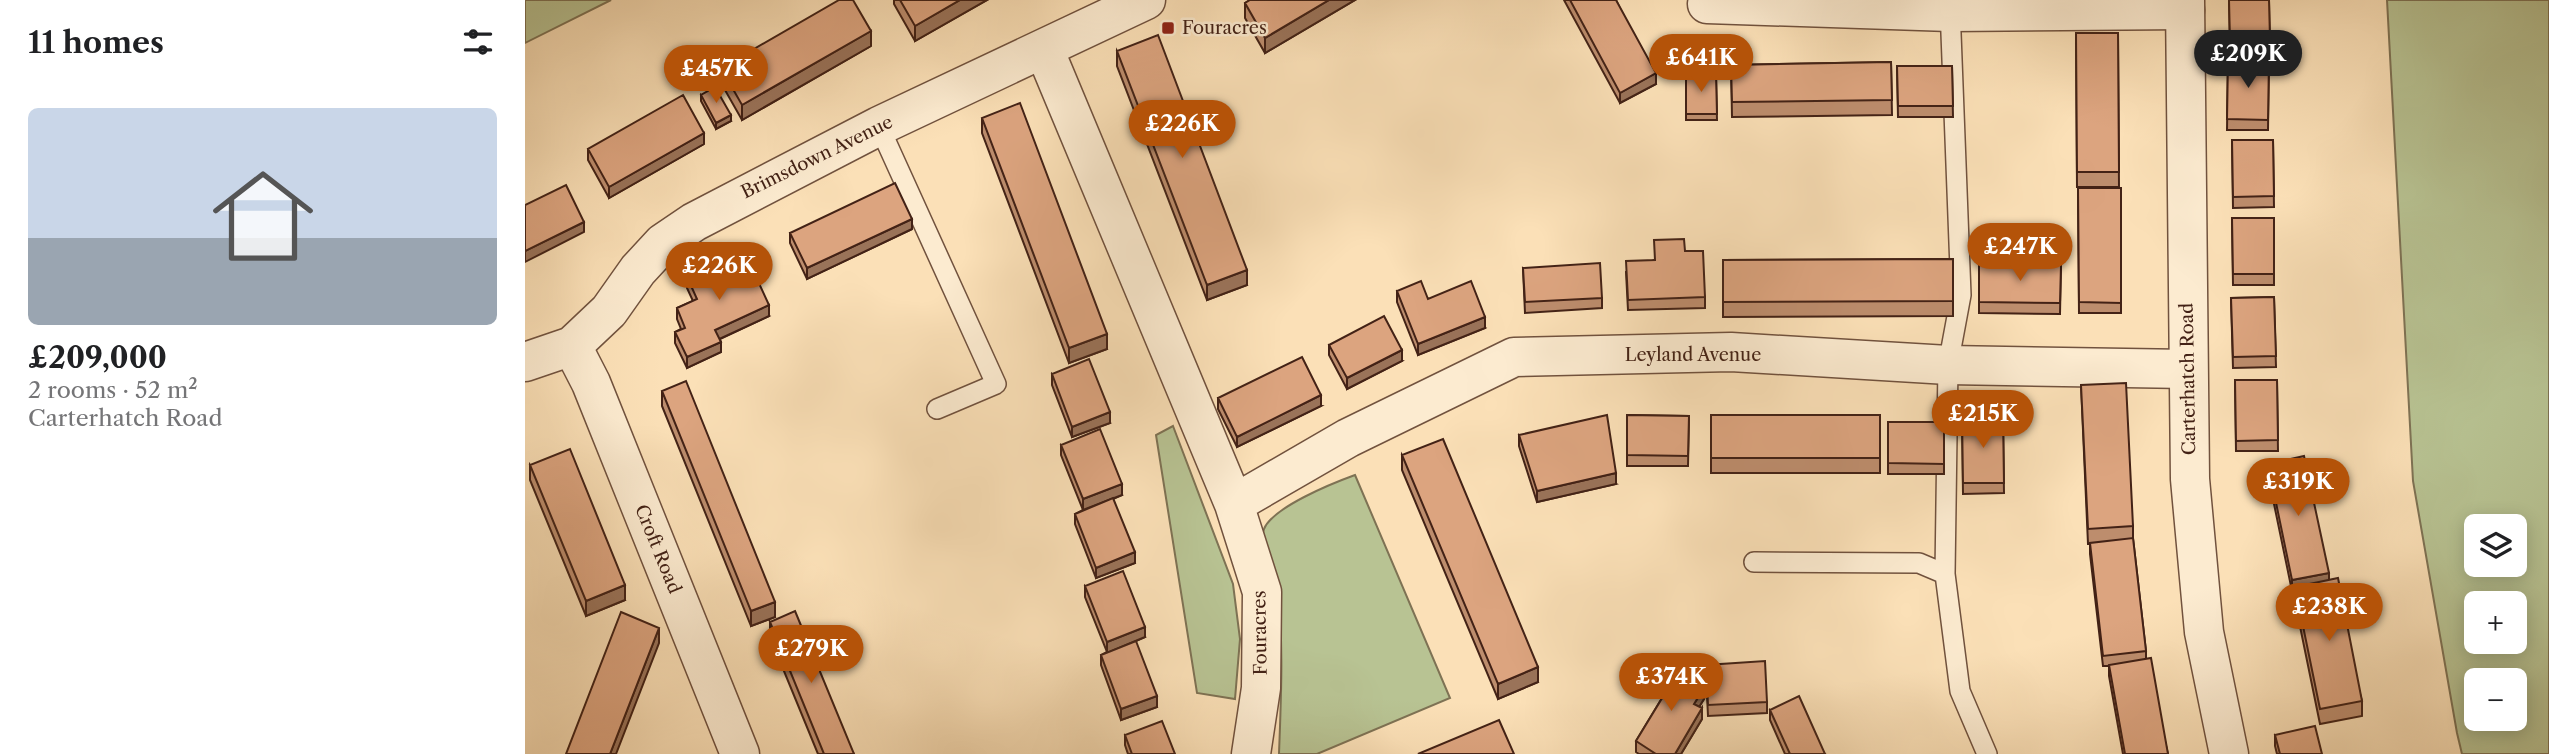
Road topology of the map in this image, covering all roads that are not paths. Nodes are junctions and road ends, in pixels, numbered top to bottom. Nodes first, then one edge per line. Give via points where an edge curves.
1 (1146, 0) edge
2 (1707, 4) dead end
3 (2185, 5) edge
4 (1950, 6) edge
5 (1044, 49) junction
6 (879, 126) junction
7 (572, 346) junction
8 (525, 362) edge
9 (1948, 365) junction
10 (2188, 369) junction
11 (937, 409) dead end
12 (1234, 503) junction
13 (1754, 562) dead end
14 (1945, 574) junction
15 (740, 754) edge
16 (1251, 754) edge
17 (1987, 754) edge
18 (2229, 754) edge

1 - 5 street, Brimsdown Avenue
2 - 4 street
3 - 4 street
3 - 10 street, Carterhatch Road
4 - 9 lane via 1961,295
5 - 6 street, Brimsdown Avenue
5 - 12 street, Fouracres
6 - 7 street, Brimsdown Avenue via 735,198 663,243 609,311
6 - 11 lane via 996,384
7 - 8 street, Brimsdown Avenue
7 - 15 street, Croft Road
9 - 10 street, Leyland Avenue
9 - 12 street, Leyland Avenue via 1731,352 1514,357 1348,438
9 - 14 lane
10 - 18 street, Carterhatch Road via 2190,479 2204,632
12 - 16 street, Fouracres via 1262,592 1261,688
13 - 14 lane via 1919,563
14 - 17 lane via 1960,691

